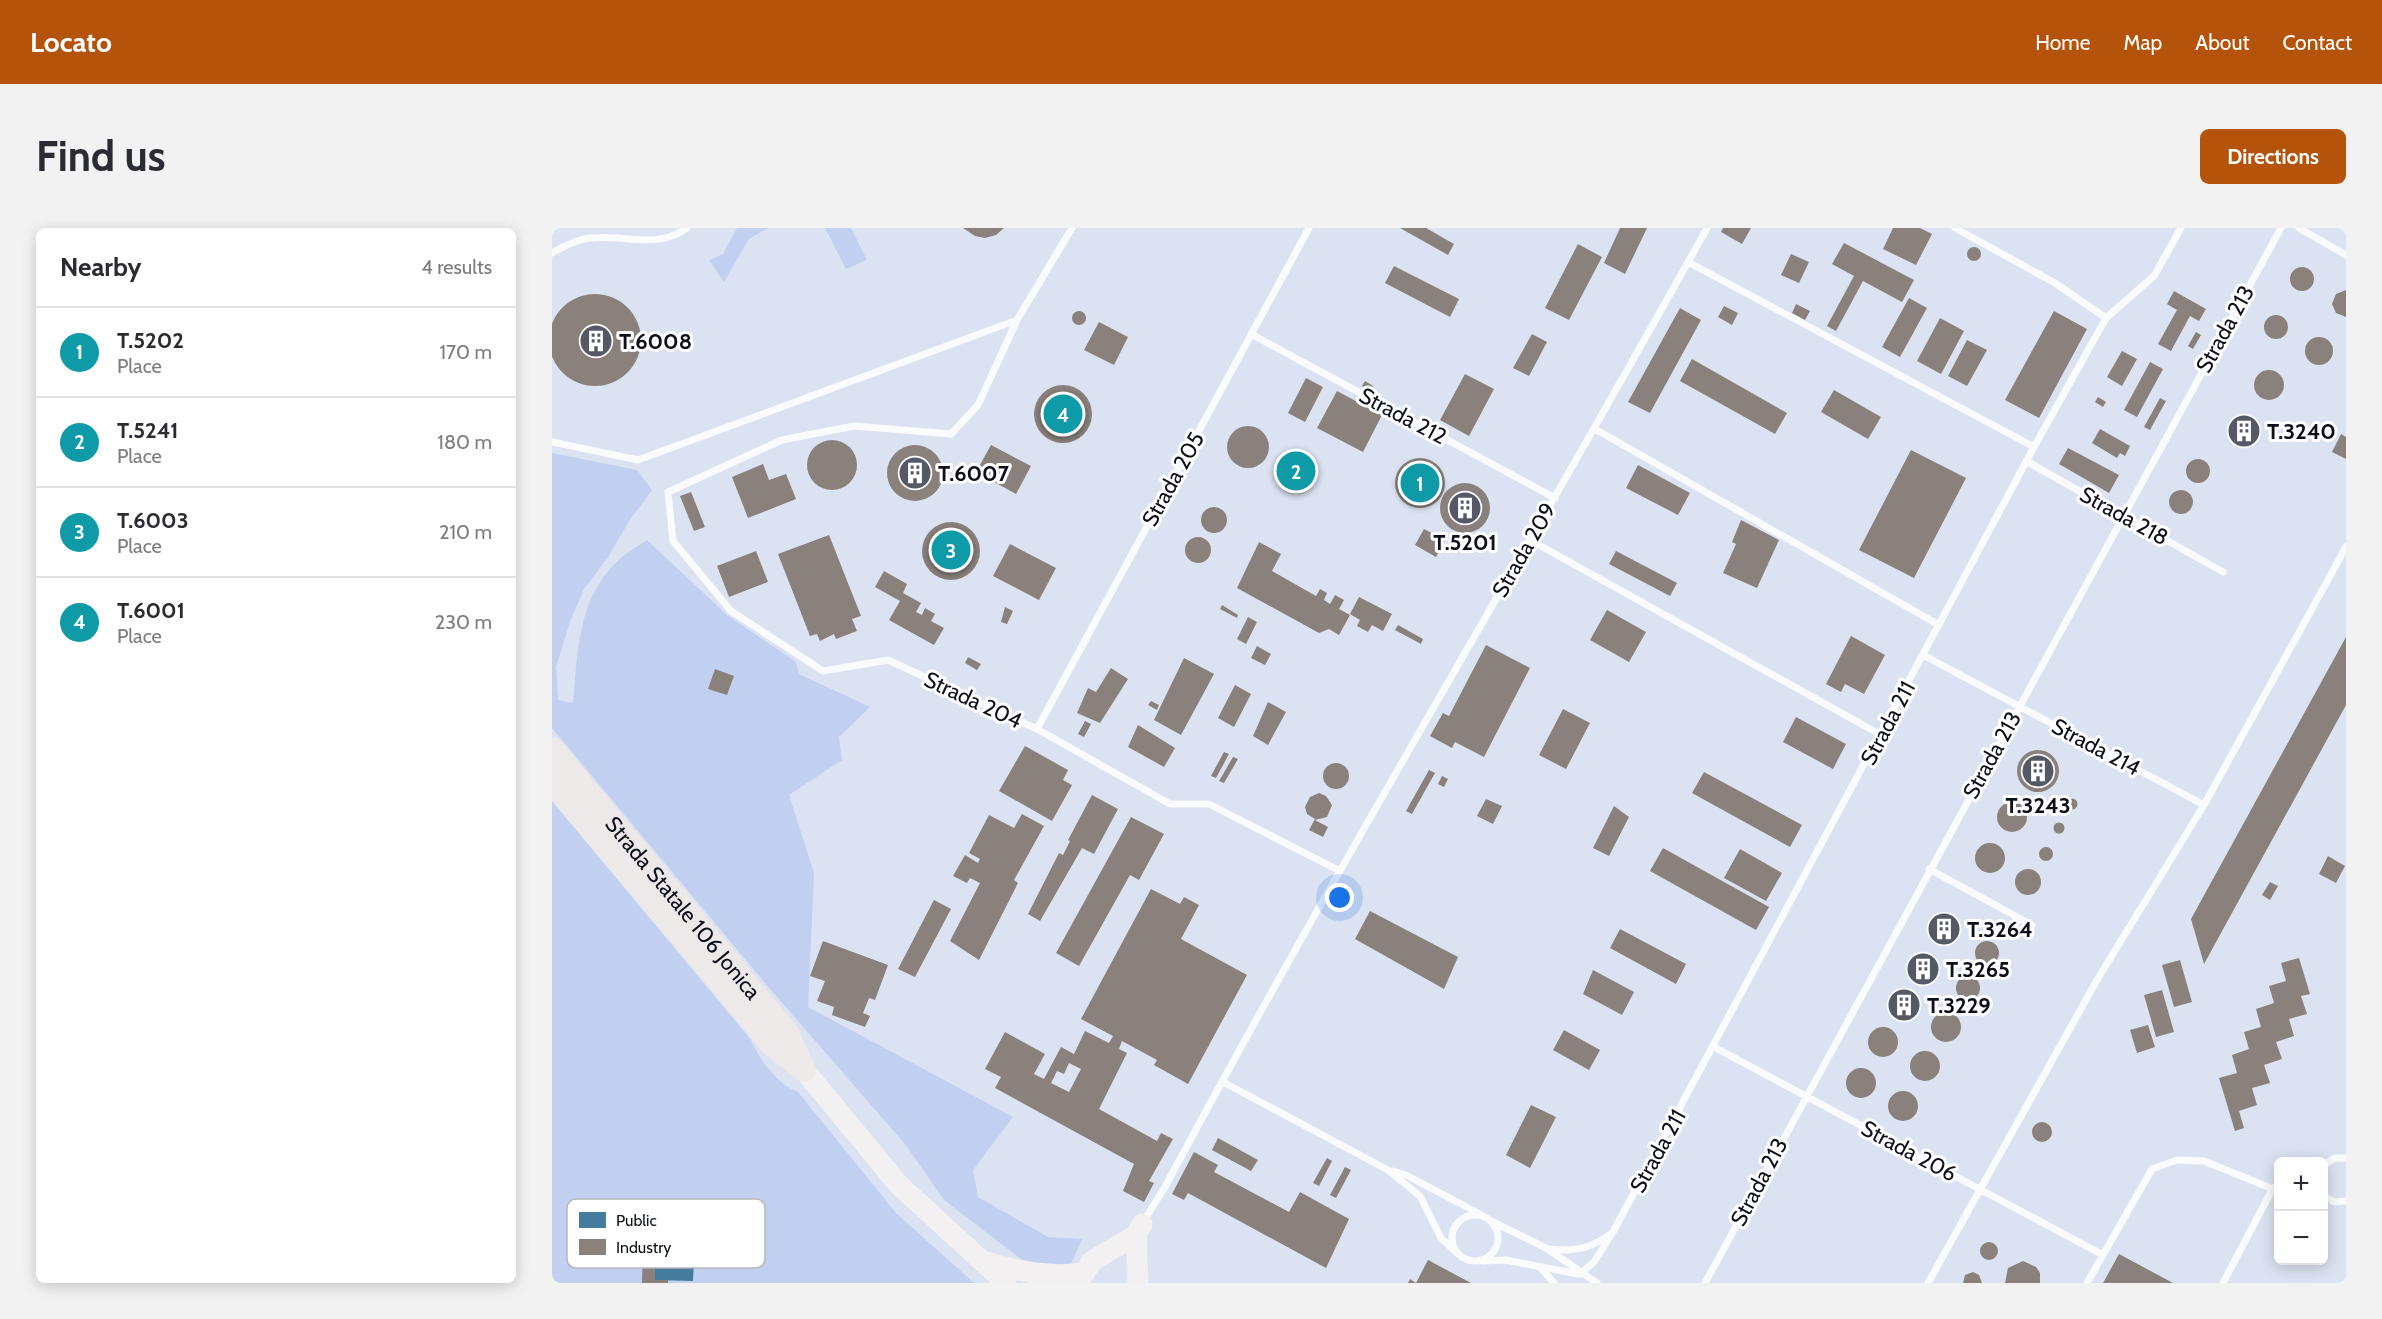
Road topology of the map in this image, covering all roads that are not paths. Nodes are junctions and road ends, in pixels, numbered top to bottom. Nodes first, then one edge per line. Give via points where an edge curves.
1 (687, 228) edge
2 (1072, 228) edge
3 (1309, 228) edge
4 (1707, 228) edge
5 (1954, 228) edge
6 (2181, 228) edge
7 (2281, 228) edge
8 (2299, 228) edge
9 (552, 253) edge
10 (2346, 255) edge
11 (1688, 262) junction
12 (2106, 318) junction
13 (1017, 320) junction
14 (1251, 334) junction
15 (1595, 429) junction
16 (552, 442) edge
17 (2034, 447) junction
18 (2026, 461) junction
19 (1555, 498) junction
20 (2122, 515) junction
21 (1530, 540) junction
22 (2346, 547) edge
23 (2223, 572) dead end
24 (1940, 625) junction
25 (1923, 655) junction
26 (2019, 705) junction
27 (1037, 729) junction
28 (1881, 735) junction
29 (552, 749) edge
30 (552, 782) edge
31 (2204, 805) junction
32 (1929, 869) junction
33 (1340, 871) junction
34 (2032, 925) dead end
35 (1714, 1047) junction
36 (804, 1070) junction
37 (1223, 1082) junction
38 (1805, 1096) junction
39 (2346, 1158) edge
40 (2328, 1162) edge
41 (1388, 1170) junction
42 (1981, 1189) junction
43 (2274, 1189) edge
44 (2274, 1194) edge
45 (2328, 1198) edge
46 (2346, 1201) edge
47 (1486, 1218) junction
48 (1138, 1230) junction
49 (1613, 1232) junction
50 (1546, 1248) junction
51 (1458, 1254) junction
52 (2103, 1255) junction
53 (979, 1260) junction
54 (1479, 1261) junction
55 (1541, 1268) junction
56 (1581, 1274) junction
57 (1080, 1278) edge
58 (1006, 1283) edge
59 (1138, 1283) edge
60 (1554, 1283) edge
61 (1581, 1283) edge
62 (1597, 1283) edge
63 (1705, 1283) edge
64 (1928, 1283) edge
65 (2087, 1283) edge
66 (2223, 1283) edge

1 - 9 lane via 663,241 591,238 567,244
2 - 13 lane
3 - 14 lane, Strada 205
4 - 11 lane, Strada 209
5 - 12 lane via 2055,283
6 - 12 lane, Strada 211 via 2154,276
7 - 20 lane, Strada 213
8 - 10 lane
11 - 15 lane, Strada 209
11 - 17 lane
12 - 17 lane, Strada 211
13 - 16 lane via 638,460
13 - 27 lane, Strada 204 via 978,405 951,434 854,426 782,440 668,492 673,541 731,610 815,667 823,671 888,660
14 - 19 lane, Strada 212
14 - 27 lane, Strada 205
15 - 19 lane, Strada 209
15 - 24 lane
17 - 18 lane, Strada 211
18 - 20 lane, Strada 218
18 - 24 lane, Strada 211
19 - 21 lane, Strada 209
20 - 23 lane, Strada 218
20 - 26 lane, Strada 213
21 - 28 lane
21 - 33 lane, Strada 209
22 - 31 lane
24 - 25 lane, Strada 211
25 - 26 lane, Strada 214
25 - 28 lane, Strada 211
26 - 31 lane, Strada 214
26 - 32 lane, Strada 213
27 - 33 lane, Strada 204 via 1170,804 1209,804
28 - 35 lane, Strada 211
29 - 36 highway, Strada Statale 106 Jonica via 787,1033
30 - 36 highway, Strada Statale 106 Jonica via 772,1044
31 - 42 lane via 2097,980
32 - 34 lane
32 - 38 lane, Strada 213
33 - 37 lane, Strada 209
35 - 38 lane, Strada 206
35 - 49 lane, Strada 211
36 - 53 main road, Strada Statale 106 Jonica via 899,1185
37 - 41 lane
37 - 48 lane, Strada 209
38 - 42 lane, Strada 206
38 - 63 lane, Strada 213
39 - 40 lane
41 - 47 lane via 1406,1175
41 - 51 lane via 1420,1196 1441,1239
42 - 52 lane, Strada 206
42 - 64 lane
43 - 52 lane via 2204,1161 2177,1160 2152,1169
44 - 66 lane
45 - 46 lane via 2334,1202
47 - 50 lane
47 - 51 lane via 1467,1216 1456,1226 1452,1240
47 - 54 lane via 1498,1232 1497,1247 1493,1254
48 - 57 main road via 1092,1261
48 - 59 main road
49 - 50 lane, Strada 211 via 1578,1250
49 - 56 lane, Strada 211 via 1594,1262
50 - 56 lane
51 - 54 lane
52 - 65 lane
53 - 57 main road via 1021,1272
53 - 58 main road, Strada Statale 106 Jonica
54 - 55 lane via 1506,1260
55 - 56 lane
55 - 60 lane
56 - 61 lane
56 - 62 lane

